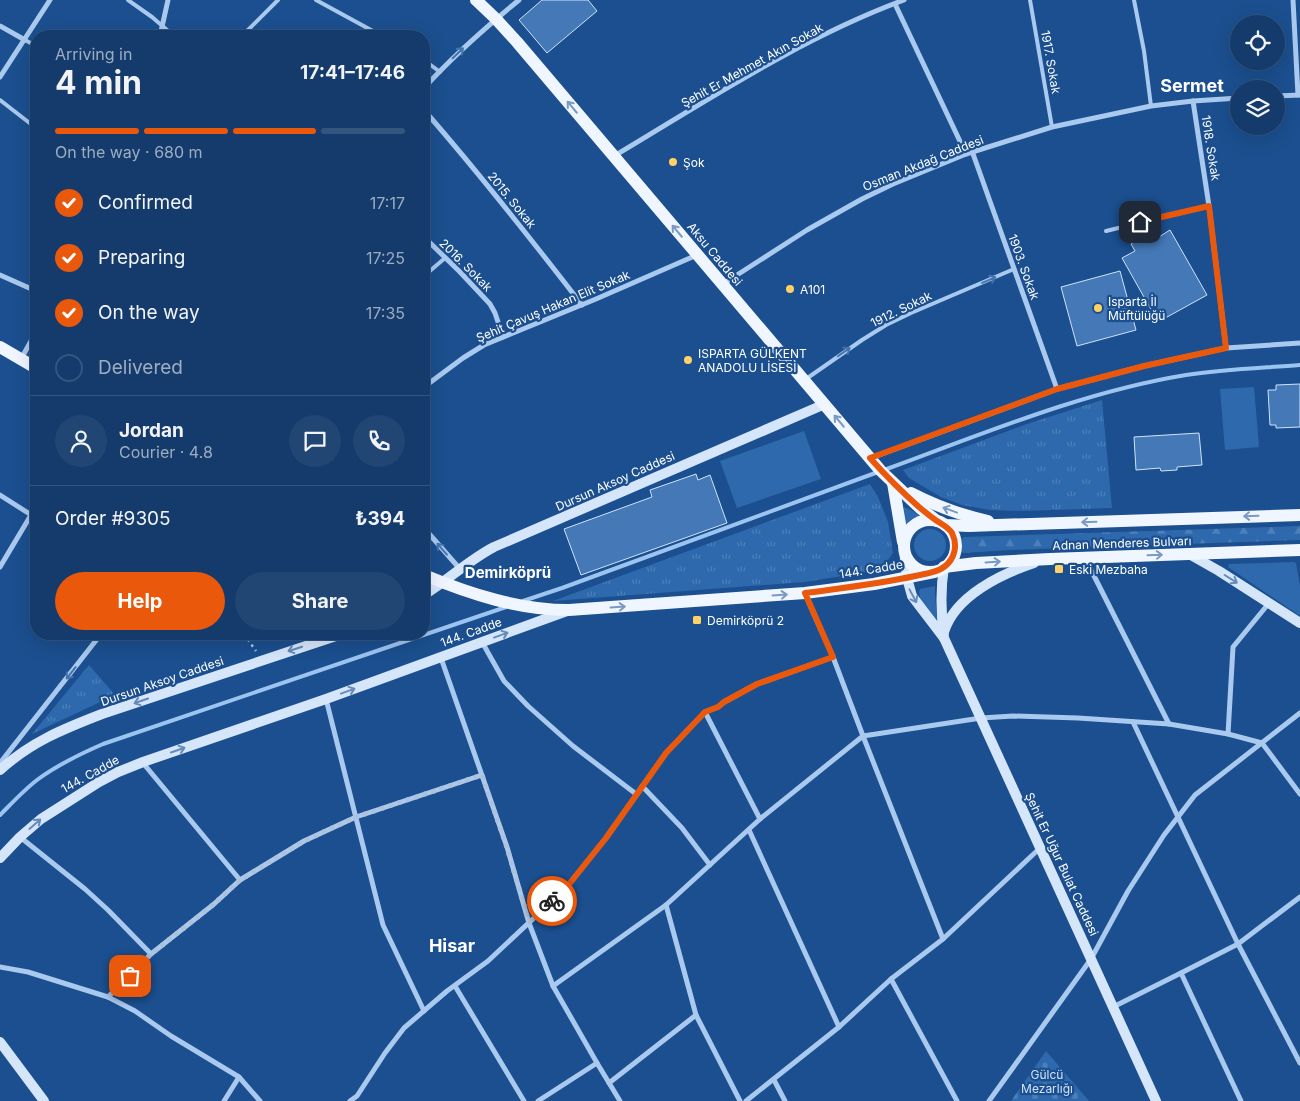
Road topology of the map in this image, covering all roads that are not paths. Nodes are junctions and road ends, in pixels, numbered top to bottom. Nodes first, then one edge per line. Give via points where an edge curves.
1 (50, 0) edge
2 (128, 0) edge
3 (168, 0) edge
4 (278, 0) edge
5 (316, 0) edge
6 (476, 0) edge
7 (519, 0) edge
8 (904, 0) edge
9 (1030, 0) edge
10 (1134, 0) edge
11 (1293, 0) edge
12 (895, 4) junction
13 (496, 19) junction
14 (162, 25) junction
15 (0, 26) edge
16 (31, 30) edge
17 (161, 30) edge
18 (167, 30) edge
19 (248, 30) edge
20 (371, 30) edge
21 (30, 32) edge
22 (25, 40) junction
23 (30, 43) edge
24 (430, 64) edge
25 (440, 72) junction
26 (0, 77) edge
27 (430, 82) edge
28 (1299, 95) edge
29 (1285, 96) edge
30 (1230, 99) edge
31 (0, 100) edge
32 (1193, 101) junction
33 (1151, 106) junction
34 (430, 117) edge
35 (30, 123) edge
36 (1052, 128) junction
37 (972, 151) junction
38 (966, 154) junction
39 (614, 156) junction
40 (1209, 206) junction
41 (1106, 231) dead end
42 (430, 243) edge
43 (698, 255) junction
44 (445, 258) junction
45 (1014, 270) junction
46 (430, 271) edge
47 (0, 274) edge
48 (723, 284) junction
49 (30, 288) edge
50 (582, 305) junction
51 (503, 337) junction
52 (30, 343) edge
53 (1300, 343) edge
54 (0, 347) edge
55 (1226, 348) junction
56 (21, 359) junction
57 (30, 364) edge
58 (804, 380) junction
59 (430, 383) edge
60 (1057, 389) junction
61 (825, 404) junction
62 (870, 458) junction
63 (894, 483) junction
64 (0, 495) edge
65 (30, 515) joint
66 (1300, 515) edge
67 (941, 523) junction
68 (1014, 524) junction
69 (430, 535) edge
70 (904, 549) junction
71 (1300, 550) edge
72 (1189, 554) junction
73 (1085, 558) junction
74 (1050, 559) junction
75 (0, 568) edge
76 (460, 569) junction
77 (939, 569) junction
78 (430, 578) edge
79 (907, 578) junction
80 (443, 583) junction
81 (430, 591) edge
82 (805, 593) junction
83 (1269, 603) junction
84 (569, 610) junction
85 (1300, 623) edge
86 (944, 636) junction
87 (96, 640) edge
88 (324, 640) edge
89 (482, 642) junction
90 (833, 657) junction
91 (441, 658) junction
92 (326, 699) junction
93 (705, 712) junction
94 (1300, 713) edge
95 (981, 718) junction
96 (1133, 722) junction
97 (1169, 724) junction
98 (1228, 734) junction
99 (863, 736) junction
100 (1262, 743) junction
101 (143, 762) junction
102 (0, 763) edge
103 (0, 770) edge
104 (482, 775) junction
105 (642, 786) junction
106 (636, 794) junction
107 (1300, 794) edge
108 (356, 817) junction
109 (1178, 818) junction
110 (760, 819) junction
111 (749, 830) junction
112 (20, 837) junction
113 (1040, 848) junction
114 (0, 858) edge
115 (710, 865) junction
116 (240, 880) junction
117 (1300, 897) edge
118 (666, 905) junction
119 (529, 922) junction
120 (943, 939) junction
121 (1238, 944) junction
122 (151, 954) junction
123 (1091, 959) junction
124 (0, 967) edge
125 (1181, 973) junction
126 (891, 979) junction
127 (455, 986) junction
128 (553, 986) junction
129 (108, 997) junction
130 (1113, 1007) junction
131 (424, 1011) junction
132 (696, 1016) junction
133 (839, 1027) junction
134 (0, 1042) edge
135 (1300, 1062) edge
136 (597, 1063) junction
137 (238, 1077) junction
138 (774, 1080) junction
139 (609, 1083) junction
140 (44, 1101) edge
141 (224, 1101) edge
142 (260, 1101) edge
143 (350, 1101) edge
144 (524, 1101) edge
145 (538, 1101) edge
146 (620, 1101) edge
147 (740, 1101) edge
148 (746, 1101) edge
149 (785, 1101) edge
150 (957, 1101) edge
151 (989, 1101) edge
152 (1156, 1101) edge
153 (1241, 1101) edge

1 - 16 street
2 - 14 lane
3 - 14 street
4 - 19 lane
5 - 20 lane
6 - 13 main road, Aksu Caddesi
7 - 13 street
8 - 12 street, Şehit Er Mehmet Akın Sokak
9 - 36 lane, 1917. Sokak
10 - 33 lane
11 - 28 street
12 - 38 street
12 - 39 street, Şehit Er Mehmet Akın Sokak via 783,56
25 -> 13 street
39 -> 13 main road, Aksu Caddesi
14 - 17 street
14 - 18 lane
15 - 22 street
21 - 22 street
22 - 23 lane
22 - 26 street
24 - 25 lane
25 - 27 street
28 - 29 street
30 - 32 street, Osman Akdağ Caddesi
31 - 35 lane
32 - 33 street, Osman Akdağ Caddesi
32 - 40 street, 1918. Sokak
33 - 36 street, Osman Akdağ Caddesi
34 - 50 street, 2015. Sokak via 502,201
36 - 37 street, Osman Akdağ Caddesi
37 - 38 street, Osman Akdağ Caddesi
37 - 45 street, 1903. Sokak
38 - 48 street, Osman Akdağ Caddesi via 854,203
43 -> 39 main road, Aksu Caddesi
40 - 41 lane
40 - 55 street, 1918. Sokak
42 - 44 street, 2016. Sokak
43 - 48 main road, Aksu Caddesi
43 - 50 street, Şehit Çavuş Hakan Elit Sokak
44 - 46 lane
44 - 51 street, 2016. Sokak via 490,304
58 -> 45 lane, 1912. Sokak via 886,325
45 - 60 street, 1903. Sokak
47 - 49 street
48 - 58 main road, Aksu Caddesi
50 - 51 street, Şehit Çavuş Hakan Elit Sokak
51 - 59 street, Şehit Çavuş Hakan Elit Sokak via 472,352
52 - 56 street
53 - 55 street
54 - 56 main road
55 - 60 street
56 - 57 main road
58 - 61 main road, Aksu Caddesi
60 - 62 street
62 -> 61 main road, Aksu Caddesi
61 - 76 street, Dursun Aksoy Caddesi via 494,547
62 - 63 main road, Aksu Caddesi
63 - 67 main road, Aksu Caddesi
68 -> 63 main road via 958,514
63 - 70 main road
64 - 65 street
65 - 75 street
66 -> 68 main road, Adnan Menderes Bulvarı
67 - 68 main road, Adnan Menderes Bulvarı via 970,526
67 - 70 main road via 929,520 913,526 907,533
67 - 77 main road via 951,532 956,548 953,557
76 -> 69 street
70 - 77 main road via 906,557 917,569 925,572
70 - 79 street, Şehit Er Uğur Bulat Caddesi
71 - 72 main road, Adnan Menderes Bulvarı
73 -> 72 main road, Adnan Menderes Bulvarı
72 -> 83 street
73 - 74 main road, Adnan Menderes Bulvarı
73 - 97 street
77 -> 74 main road, Adnan Menderes Bulvarı
74 - 86 street via 1011,572 978,590 953,613
76 - 80 street, Dursun Aksoy Caddesi
77 - 79 main road, 144. Cadde
77 - 86 street, Şehit Er Uğur Bulat Caddesi
78 - 80 main road
79 - 82 main road, 144. Cadde
79 -> 86 street, Şehit Er Uğur Bulat Caddesi via 912,596
80 - 81 street, Dursun Aksoy Caddesi
80 - 84 main road via 536,609
84 -> 82 main road, 144. Cadde
82 - 90 street
83 - 85 street
83 - 98 street via 1233,647
89 -> 84 street, 144. Cadde
86 - 95 street, Şehit Er Uğur Bulat Caddesi
87 -> 102 street
88 -> 103 street, Dursun Aksoy Caddesi via 70,726 34,744
89 - 91 street, 144. Cadde
89 - 106 street via 504,681 528,706 573,746
90 - 93 street via 757,684
90 - 99 street
92 -> 91 street, 144. Cadde
91 - 104 street
101 -> 92 street, 144. Cadde
92 - 108 street
93 - 105 street via 666,753
93 - 110 street
94 - 100 street
95 - 96 street via 1078,718
95 - 99 street
95 - 113 street, Şehit Er Uğur Bulat Caddesi
96 - 97 street
96 - 109 street
97 - 98 street
98 - 100 street
99 - 110 street
99 - 120 street
100 - 107 street
100 - 109 street via 1195,795
112 -> 101 street, 144. Cadde via 41,819 91,787
101 - 116 street
104 - 108 street
104 - 119 street
105 - 106 street
105 - 115 street via 682,828
106 - 119 street via 566,888
108 - 116 street via 304,841
108 - 131 street via 384,925
109 - 121 street
109 - 123 street via 1128,891
110 - 111 street
111 - 115 street
111 - 133 street
112 - 114 street, 144. Cadde
112 - 122 street via 85,889
113 - 120 street
113 - 123 street, Şehit Er Uğur Bulat Caddesi
115 - 118 street
116 - 122 street
117 - 121 street
118 - 128 street
118 - 132 street
119 - 127 street via 488,961
119 - 128 street
120 - 126 street
121 - 125 street
121 - 135 street
122 - 129 street
123 - 130 street, Şehit Er Uğur Bulat Caddesi
123 - 151 street
124 - 129 street via 28,972
125 - 130 street
125 - 153 street
126 - 133 street
126 - 150 street
127 - 131 street
127 - 144 street
128 - 136 street
129 - 137 street
130 - 152 street, Şehit Er Uğur Bulat Caddesi
131 - 143 street via 404,1028 357,1096
132 - 139 street
132 - 147 street
133 - 138 street
134 - 140 street
136 - 139 street
136 - 145 street
137 - 141 street
137 - 142 street
138 - 148 street
138 - 149 street
139 - 146 street

